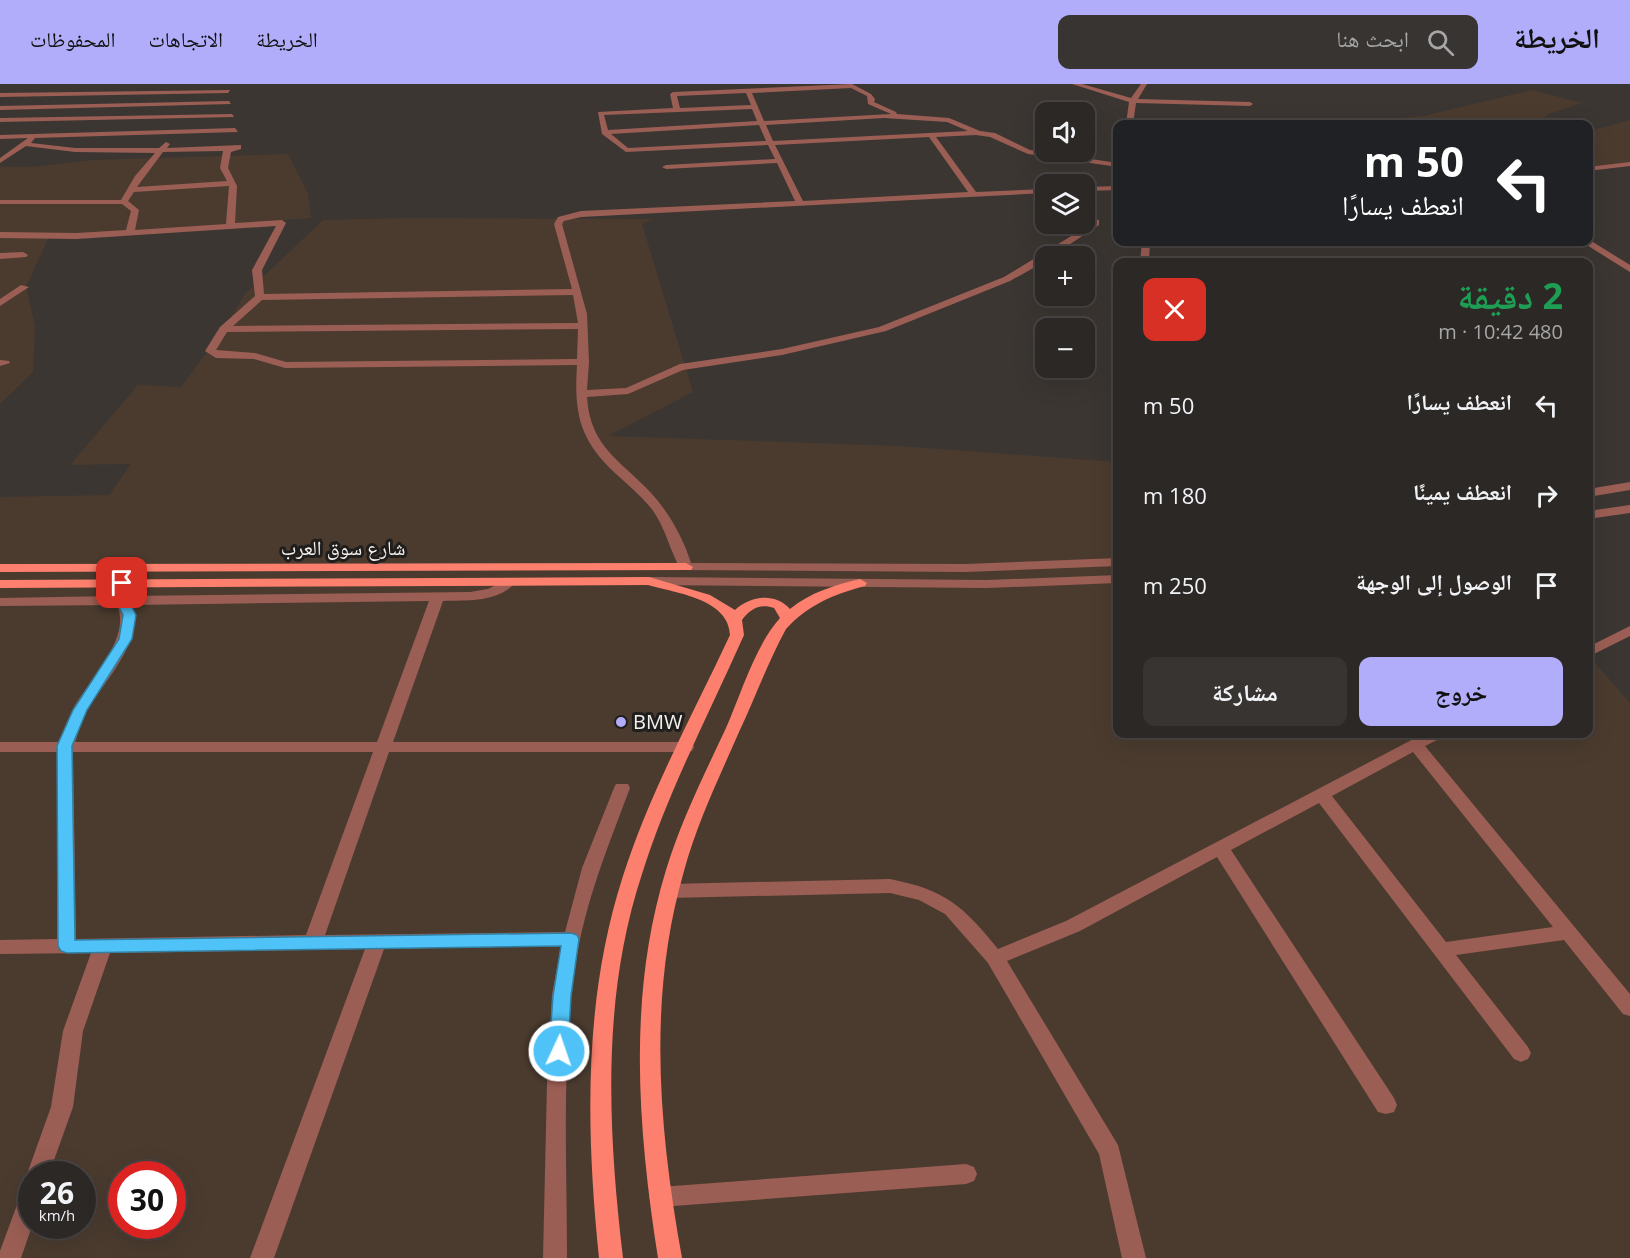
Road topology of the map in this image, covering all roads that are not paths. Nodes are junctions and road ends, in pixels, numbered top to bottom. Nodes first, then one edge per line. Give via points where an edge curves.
1 (67, 84) edge
2 (101, 84) edge
3 (1075, 84) edge
4 (1144, 84) edge
5 (227, 87) edge
6 (748, 91) junction
7 (89, 93) junction
8 (52, 94) junction
9 (0, 95) edge
10 (1133, 101) junction
11 (229, 103) junction
12 (204, 104) junction
13 (1250, 104) dead end
14 (71, 106) junction
15 (38, 107) junction
16 (754, 107) junction
17 (0, 108) edge
18 (677, 110) junction
19 (232, 116) junction
20 (908, 116) junction
21 (189, 117) junction
22 (0, 120) edge
23 (16, 120) junction
24 (58, 120) junction
25 (1130, 120) edge
26 (761, 123) junction
27 (0, 126) edge
28 (235, 130) junction
29 (175, 132) junction
30 (605, 132) junction
31 (978, 133) junction
32 (931, 135) junction
33 (37, 136) junction
34 (0, 137) edge
35 (770, 142) junction
36 (25, 144) junction
37 (162, 148) junction
38 (233, 148) junction
39 (0, 161) edge
40 (779, 161) junction
41 (1113, 164) edge
42 (1630, 164) edge
43 (666, 167) dead end
44 (1593, 168) edge
45 (232, 183) junction
46 (1113, 188) edge
47 (1095, 189) edge
48 (131, 190) junction
49 (1035, 194) edge
50 (974, 195) junction
51 (0, 202) edge
52 (124, 202) junction
53 (801, 204) junction
54 (230, 227) junction
55 (130, 233) junction
56 (1081, 234) edge
57 (0, 235) edge
58 (1593, 245) edge
59 (1063, 246) edge
60 (22, 255) dead end
61 (0, 256) edge
62 (1035, 263) edge
63 (1630, 269) edge
64 (24, 287) dead end
65 (577, 292) junction
66 (260, 297) junction
67 (0, 303) edge
68 (583, 326) junction
69 (224, 329) junction
70 (584, 362) junction
71 (582, 394) junction
72 (1630, 486) edge
73 (1593, 492) edge
74 (1630, 509) edge
75 (1593, 514) edge
76 (1113, 562) edge
77 (686, 567) junction
78 (0, 568) edge
79 (1113, 579) edge
80 (649, 581) junction
81 (509, 582) junction
82 (122, 583) junction
83 (860, 583) junction
84 (0, 584) edge
85 (437, 597) junction
86 (124, 601) junction
87 (0, 602) edge
88 (736, 618) junction
89 (787, 618) junction
90 (1630, 630) edge
91 (1593, 650) edge
92 (1427, 738) edge
93 (1415, 744) junction
94 (64, 746) junction
95 (383, 746) junction
96 (0, 747) edge
97 (686, 747) junction
98 (622, 788) dead end
99 (1322, 794) junction
100 (1220, 848) junction
101 (669, 891) junction
102 (1568, 932) junction
103 (571, 939) junction
104 (377, 942) junction
105 (313, 943) junction
106 (67, 946) junction
107 (103, 946) junction
108 (0, 947) edge
109 (1442, 950) junction
110 (995, 958) junction
111 (1630, 1008) edge
112 (1521, 1053) dead end
113 (1386, 1105) dead end
114 (42, 1161) edge
115 (966, 1174) dead end
116 (660, 1197) junction
117 (18, 1233) edge
118 (9, 1258) edge
119 (262, 1258) edge
120 (555, 1258) edge
121 (611, 1258) edge
122 (670, 1258) edge
123 (1134, 1258) edge

1 - 8 street
2 - 7 street
3 - 10 street
4 - 10 street
5 - 7 street
5 - 11 street
6 - 16 street
6 - 18 street via 673,94
6 - 20 street via 852,86 869,95 875,106
7 - 8 street
7 - 14 street
8 - 9 street
8 - 15 street
10 - 13 street
10 - 25 street
11 - 12 street
11 - 19 street
12 - 14 street
12 - 21 street
14 - 15 street
14 - 24 street
15 - 17 street
15 - 23 street
16 - 18 street
16 - 26 street
18 - 30 street via 600,113
19 - 21 street
19 - 28 street
20 - 26 street
20 - 31 street via 949,120
21 - 24 street
21 - 29 street
22 - 23 street
23 - 24 street
23 - 27 street
24 - 33 street
26 - 30 street
26 - 35 street
28 - 29 street
28 - 38 street via 236,142 241,146
29 - 33 street
29 - 37 street
30 - 35 street via 626,150
31 - 32 street
31 - 41 street via 992,135 1028,152
32 - 35 street
32 - 50 street
33 - 34 street
33 - 36 street
35 - 40 street
36 - 37 street via 52,149
36 - 39 street
37 - 38 street
37 - 48 street
38 - 45 street via 227,151 224,168
40 - 43 street
40 - 53 street
42 - 44 street
45 - 48 street
45 - 54 street
46 - 47 street
48 - 52 street
49 - 50 street
50 - 53 street
51 - 52 street
52 - 55 street via 135,210
53 - 65 street via 565,217 558,224
54 - 55 street
54 - 66 street via 282,223 257,270
55 - 57 street
56 - 59 street
58 - 63 street
60 - 61 street
62 - 71 street via 1007,279 882,329 782,352 686,365 628,391
64 - 67 street
65 - 66 street
65 - 68 street
66 - 69 street
68 - 69 street
68 - 70 street
69 - 70 street via 212,353 255,356 285,365
70 - 71 street
71 - 77 street via 590,436 659,510
72 - 73 street
74 - 75 street
76 - 77 street via 965,568
77 - 78 main road, شارع سوق العرب
79 - 83 street
80 - 81 main road
80 - 83 street
80 - 88 main road via 719,604
81 - 82 main road
81 - 85 street via 485,595
82 - 84 main road
82 - 86 street via 119,591
83 - 89 main road via 819,596
85 - 86 street
85 - 95 street
86 - 87 street
86 - 94 street via 129,615 125,639 80,710
88 - 89 main road via 743,607 760,602 779,605
88 - 97 main road via 737,636
89 - 101 main road via 706,787
90 - 91 street
92 - 93 street
93 - 99 street
93 - 102 street
94 - 95 street
94 - 96 street
94 - 106 street
95 - 97 street
95 - 105 street
97 - 121 main road via 645,837 609,971 599,1078 599,1138
98 - 103 street via 591,868
99 - 100 street
99 - 109 street
100 - 110 street via 1073,926
100 - 113 street
101 - 110 street via 890,886 910,889 947,904
101 - 116 main road via 655,968 650,1028 653,1137
102 - 109 street
102 - 111 street
103 - 104 street
103 - 120 street via 559,1034
104 - 105 street
104 - 119 street
105 - 107 street
106 - 107 street
106 - 108 street
107 - 114 street via 73,1031 63,1101
109 - 112 street
110 - 123 street via 1110,1152
115 - 116 street
116 - 122 main road
117 - 118 street

